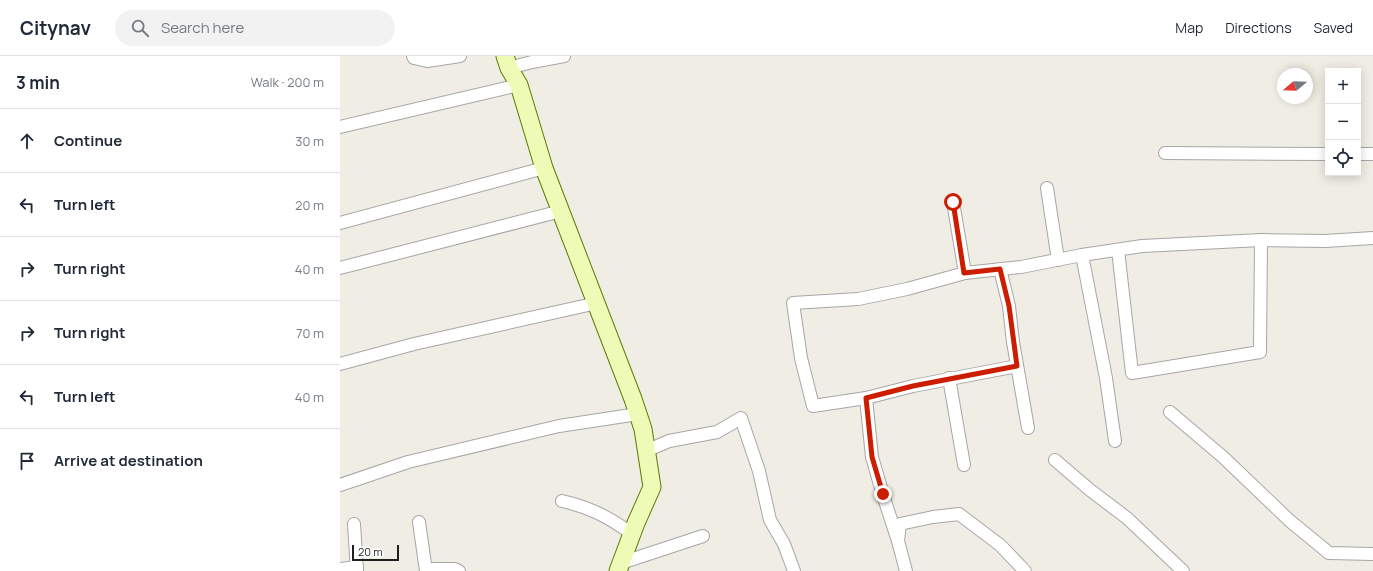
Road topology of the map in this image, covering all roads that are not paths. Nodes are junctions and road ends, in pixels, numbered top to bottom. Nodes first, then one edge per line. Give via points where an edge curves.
1 (413, 56) edge
2 (460, 56) edge
3 (564, 56) edge
4 (507, 62) edge
5 (519, 85) junction
6 (340, 127) edge
7 (1165, 153) dead end
8 (1325, 154) edge
9 (1361, 154) edge
10 (1373, 154) edge
11 (544, 168) junction
12 (1047, 188) dead end
13 (953, 202) dead end
14 (561, 211) junction
15 (340, 223) edge
16 (1373, 238) edge
17 (1261, 240) junction
18 (1118, 250) junction
19 (1082, 255) junction
20 (1058, 260) junction
21 (340, 268) edge
22 (1000, 269) junction
23 (964, 273) junction
24 (597, 303) junction
25 (340, 364) edge
26 (1017, 366) junction
27 (949, 378) junction
28 (866, 398) junction
29 (1170, 412) dead end
30 (638, 414) junction
31 (1028, 428) dead end
32 (1115, 441) dead end
33 (646, 451) junction
34 (1055, 460) dead end
35 (964, 465) dead end
36 (340, 485) edge
37 (562, 501) dead end
38 (420, 522) dead end
39 (354, 524) dead end
40 (632, 534) junction
41 (703, 536) dead end
42 (898, 541) junction
43 (1373, 554) edge
44 (620, 567) edge
45 (340, 569) edge
46 (357, 569) edge
47 (426, 570) edge
48 (459, 571) edge
49 (794, 571) edge
50 (906, 571) edge
51 (1025, 571) edge
52 (1183, 571) edge

1 - 2 street via 427,60
3 - 4 street via 532,62
4 - 5 street
5 - 6 street
5 - 11 street
7 - 8 street
9 - 10 street
11 - 14 street
11 - 15 street
12 - 20 street
13 - 23 street
14 - 21 street
14 - 24 street
16 - 17 street via 1326,241
17 - 18 street via 1192,242
17 - 18 street via 1260,352 1132,373
18 - 19 street
19 - 20 street
19 - 32 street via 1106,378
20 - 22 street
22 - 23 street
22 - 26 street via 1009,306
23 - 28 street via 858,299 793,302 801,358 813,406
24 - 25 street via 414,344
24 - 30 street
26 - 27 street
26 - 31 street
27 - 28 street
27 - 35 street
28 - 42 street via 872,457
29 - 43 street via 1329,553
30 - 33 street
30 - 36 street via 559,426 408,462
33 - 40 street via 652,487
33 - 49 street via 669,441 717,432 741,418 759,471 770,520 784,544
34 - 52 street via 1127,518
37 - 40 street via 614,520
38 - 47 street
39 - 46 street
40 - 44 street
41 - 44 street
42 - 50 street
42 - 51 street via 900,524 959,514 1000,545
45 - 46 street
47 - 48 street

